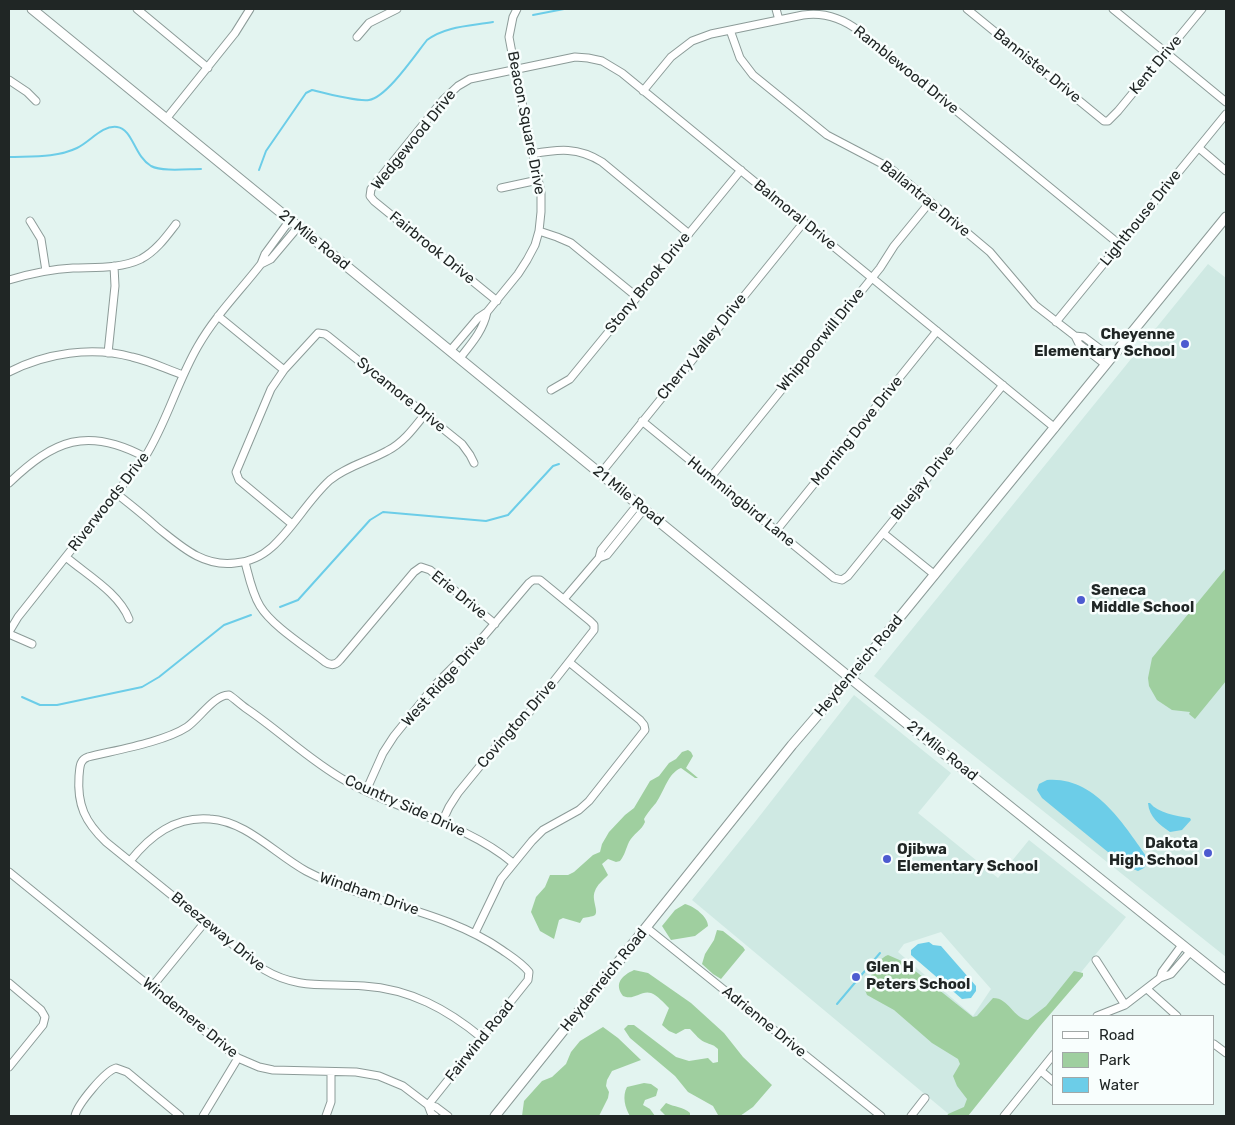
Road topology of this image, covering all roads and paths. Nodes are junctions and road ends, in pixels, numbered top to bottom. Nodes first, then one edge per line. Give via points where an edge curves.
1 (32, 9) edge
2 (137, 9) edge
3 (250, 9) edge
4 (397, 9) edge
5 (518, 9) edge
6 (776, 9) edge
7 (967, 9) edge
8 (1113, 9) edge
9 (1202, 9) edge
10 (779, 20) junction
11 (730, 30) junction
12 (357, 37) dead end
13 (1167, 52) junction
14 (208, 68) junction
15 (514, 69) junction
16 (9, 80) edge
17 (643, 91) junction
18 (36, 101) dead end
19 (1226, 102) edge
20 (1226, 114) edge
21 (166, 118) junction
22 (1108, 121) joint
23 (1198, 148) junction
24 (532, 154) junction
25 (741, 170) junction
26 (1226, 171) edge
27 (538, 180) junction
28 (501, 188) dead end
29 (370, 193) joint
30 (930, 202) junction
31 (290, 220) junction
32 (1226, 220) edge
33 (30, 221) dead end
34 (804, 222) junction
35 (176, 224) dead end
36 (298, 227) junction
37 (539, 232) junction
38 (689, 234) junction
39 (1119, 244) junction
40 (261, 264) junction
41 (114, 266) junction
42 (46, 271) junction
43 (872, 278) junction
44 (9, 280) edge
45 (637, 296) junction
46 (497, 301) junction
47 (487, 312) junction
48 (218, 316) junction
49 (1056, 322) junction
50 (937, 331) junction
51 (450, 351) junction
52 (108, 353) junction
53 (460, 358) junction
54 (1109, 362) junction
55 (284, 370) junction
56 (9, 372) edge
57 (183, 375) junction
58 (1003, 385) junction
59 (551, 390) dead end
60 (425, 414) junction
61 (642, 421) junction
62 (1055, 428) junction
63 (145, 457) junction
64 (474, 464) dead end
65 (601, 473) junction
66 (711, 477) junction
67 (9, 483) edge
68 (117, 494) junction
69 (641, 507) junction
70 (292, 524) junction
71 (776, 531) junction
72 (883, 533) junction
73 (66, 557) junction
74 (245, 562) junction
75 (934, 575) junction
76 (842, 580) joint
77 (564, 599) junction
78 (129, 618) dead end
79 (495, 624) junction
80 (9, 633) edge
81 (32, 644) dead end
82 (569, 662) junction
83 (851, 678) junction
84 (225, 695) joint
85 (366, 792) junction
86 (442, 822) junction
87 (130, 861) junction
88 (513, 863) junction
89 (9, 872) edge
90 (205, 922) junction
91 (647, 928) junction
92 (475, 933) junction
93 (1182, 946) junction
94 (1190, 952) junction
95 (1096, 960) dead end
96 (530, 975) joint
97 (1160, 978) junction
98 (1226, 980) edge
99 (9, 983) edge
100 (151, 988) junction
101 (1147, 989) junction
102 (1125, 1005) junction
103 (1100, 1015) edge
104 (1176, 1015) edge
105 (482, 1038) junction
106 (1215, 1045) edge
107 (1226, 1054) edge
108 (1052, 1057) edge
109 (238, 1058) junction
110 (9, 1067) edge
111 (1041, 1071) junction
112 (332, 1072) junction
113 (1052, 1080) edge
114 (925, 1098) dead end
115 (428, 1105) junction
116 (74, 1116) edge
117 (180, 1116) edge
118 (203, 1116) edge
119 (326, 1116) edge
120 (435, 1116) edge
121 (448, 1116) edge
122 (495, 1116) edge
123 (881, 1116) edge
124 (910, 1116) edge
125 (1004, 1116) edge

1 - 21 street, 21 Mile Road
2 - 14 street
3 - 14 street
4 - 12 street via 369,23
5 - 15 street, Beacon Square Drive via 509,37
6 - 10 street
7 - 22 street, Bannister Drive
8 - 13 street
9 - 13 street, Kent Drive
10 - 11 street, Ramblewood Drive
10 - 39 street, Ramblewood Drive via 818,14 853,26
11 - 17 street, Ramblewood Drive via 704,36 681,48
11 - 30 street, Ballantrae Drive via 740,58 754,75 827,134 883,164
13 - 19 street
13 - 22 street, Kent Drive
14 - 21 street
15 - 17 street, Balmoral Drive via 560,59 588,58 609,64
15 - 24 street, Beacon Square Drive
15 - 29 street, Wedgewood Drive via 470,79 453,90
16 - 18 street
17 - 25 street, Balmoral Drive
20 - 23 street, Lighthouse Drive
21 - 31 street, 21 Mile Road
23 - 26 street
23 - 39 street, Lighthouse Drive
24 - 27 street, Beacon Square Drive
24 - 38 street via 567,149 589,155 602,162
25 - 34 street, Balmoral Drive
25 - 38 street, Stony Brook Drive
27 - 28 street
27 - 37 street, Beacon Square Drive via 542,202
29 - 46 street, Fairbrook Drive via 374,201
30 - 43 street, Whippoorwill Drive
30 - 49 street, Ballantrae Drive via 990,252 1035,305
31 - 36 street, 21 Mile Road
31 - 40 street, Riverwoods Drive via 264,254
32 - 54 street, Heydenreich Road
33 - 42 street via 41,239
34 - 43 street, Balmoral Drive
34 - 61 street, Cherry Valley Drive
35 - 41 street via 147,256
36 - 40 street, Riverwoods Drive via 271,259
36 - 51 street, 21 Mile Road
37 - 45 street via 571,243
37 - 46 street, Beacon Square Drive via 527,260
38 - 45 street, Stony Brook Drive
39 - 49 street, Lighthouse Drive
40 - 48 street, Riverwoods Drive
41 - 42 street
41 - 52 street
42 - 44 street
43 - 50 street, Balmoral Drive
43 - 66 street, Whippoorwill Drive
45 - 59 street, Stony Brook Drive via 570,379
46 - 47 street, Beacon Square Drive
47 - 51 street, Beacon Square Drive
47 - 53 street, Beacon Square Drive via 477,336
48 - 55 street
48 - 57 street, Riverwoods Drive via 197,346
49 - 54 street, Ballantrae Drive via 1075,336 1079,344
50 - 58 street, Balmoral Drive
50 - 71 street, Morning Dove Drive
51 - 53 street, 21 Mile Road
52 - 56 street via 78,352 55,356
52 - 57 street via 140,359
53 - 65 street, 21 Mile Road
54 - 62 street, Heydenreich Road
55 - 60 street, Sycamore Drive via 313,338 322,333
55 - 70 street via 262,407 236,475
57 - 63 street, Riverwoods Drive via 159,433
58 - 62 street, Balmoral Drive
58 - 72 street, Bluejay Drive
60 - 64 street, Sycamore Drive via 462,444
60 - 70 street via 394,447 354,464 334,477
61 - 65 street, Cherry Valley Drive
61 - 66 street, Hummingbird Lane
62 - 75 street, Heydenreich Road
63 - 67 street via 113,443 69,443 39,456
63 - 68 street, Riverwoods Drive
65 - 69 street, 21 Mile Road
66 - 71 street, Hummingbird Lane
68 - 73 street, Riverwoods Drive
68 - 74 street via 193,554 214,563
69 - 77 street via 600,550 599,558
69 - 83 street, 21 Mile Road
70 - 74 street via 268,550
71 - 76 street, Hummingbird Lane via 834,578
72 - 75 street
72 - 76 street, Bluejay Drive
73 - 78 street via 118,600
73 - 80 street, Riverwoods Drive
74 - 79 street, Erie Drive via 263,610 325,662 334,664 340,660 414,572 421,568 430,570
75 - 83 street, Heydenreich Road
77 - 79 street, West Ridge Drive via 543,582 535,580
77 - 82 street, Covington Drive via 594,627 592,635
79 - 85 street, West Ridge Drive via 436,684 394,736 382,753
80 - 81 street
82 - 86 street, Covington Drive via 458,794
82 - 88 street via 640,720 645,728 643,735 589,801 543,830
83 - 91 street, Heydenreich Road via 792,746
83 - 93 street, 21 Mile Road
84 - 85 street, Country Side Drive via 266,721 328,771
84 - 87 street, Breezeway Drive via 180,731 82,760 78,793 86,819 100,836
85 - 86 street, Country Side Drive
86 - 88 street, Country Side Drive via 483,842
87 - 90 street, Breezeway Drive
87 - 92 street, Windham Drive via 147,841 168,827 192,819 218,820 243,829 286,860 319,878 443,919
88 - 92 street via 497,886
89 - 100 street, Windemere Drive
90 - 100 street
90 - 105 street, Breezeway Drive via 263,969 283,980 401,992 443,1009
91 - 122 street, Heydenreich Road
91 - 123 street, Adrienne Drive
92 - 96 street, Windham Drive via 526,968
93 - 94 street, 21 Mile Road
93 - 97 street
94 - 97 street via 1171,974
94 - 98 street, 21 Mile Road
95 - 102 street
96 - 105 street, Fairwind Road
97 - 101 street
99 - 110 street via 45,1017 43,1025
100 - 109 street, Windemere Drive
101 - 102 street
101 - 104 street
102 - 103 street
105 - 115 street, Fairwind Road
106 - 107 street
108 - 111 street
109 - 112 street, Windemere Drive via 274,1070
109 - 118 street
111 - 113 street
111 - 125 street
112 - 115 street, Windemere Drive via 356,1072 387,1078
112 - 119 street via 332,1102
114 - 124 street
115 - 120 street, Windemere Drive
115 - 121 street, Windemere Drive
116 - 117 street via 106,1073 116,1068 127,1072

